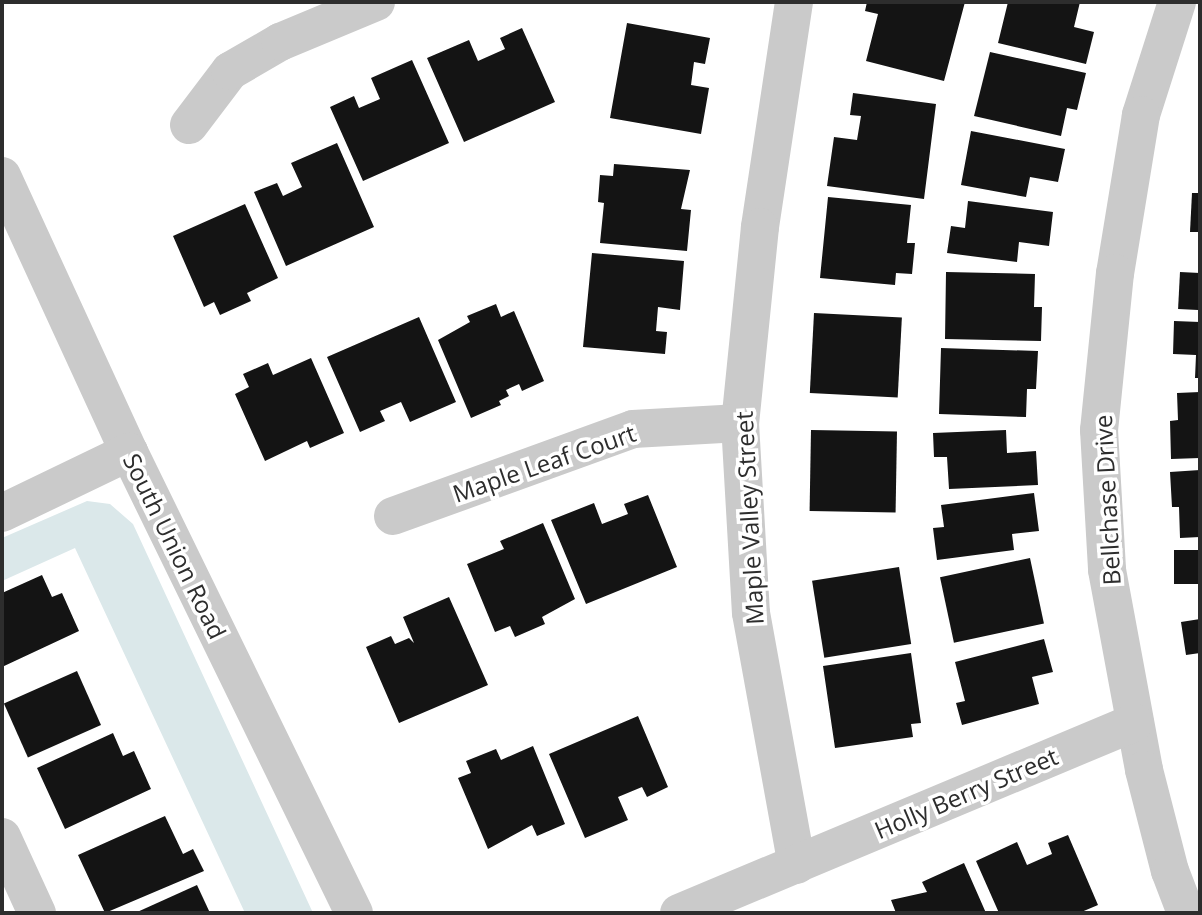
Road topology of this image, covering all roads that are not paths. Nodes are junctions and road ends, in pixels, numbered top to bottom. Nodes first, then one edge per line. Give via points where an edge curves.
1 (376, 2) edge
2 (794, 2) edge
3 (1177, 2) edge
4 (190, 125) dead end
5 (2, 176) edge
6 (740, 423) junction
7 (130, 452) junction
8 (2, 513) edge
9 (393, 516) dead end
10 (1135, 722) junction
11 (2, 837) edge
12 (797, 865) junction
13 (37, 913) edge
14 (354, 913) edge
15 (679, 913) edge
16 (1186, 913) edge

1 - 4 street via 280,42 230,71
2 - 6 street, Maple Valley Street via 760,227
3 - 10 street, Bellchase Drive via 1141,115 1115,273 1099,430 1107,570
5 - 7 street, South Union Road
6 - 9 street, Maple Leaf Court via 633,429
6 - 12 street, Maple Valley Street via 751,613
7 - 8 street
7 - 14 street, South Union Road
10 - 12 street, Holly Berry Street
10 - 16 street, Bellchase Drive via 1170,870
11 - 13 street
12 - 15 street, Holly Berry Street

